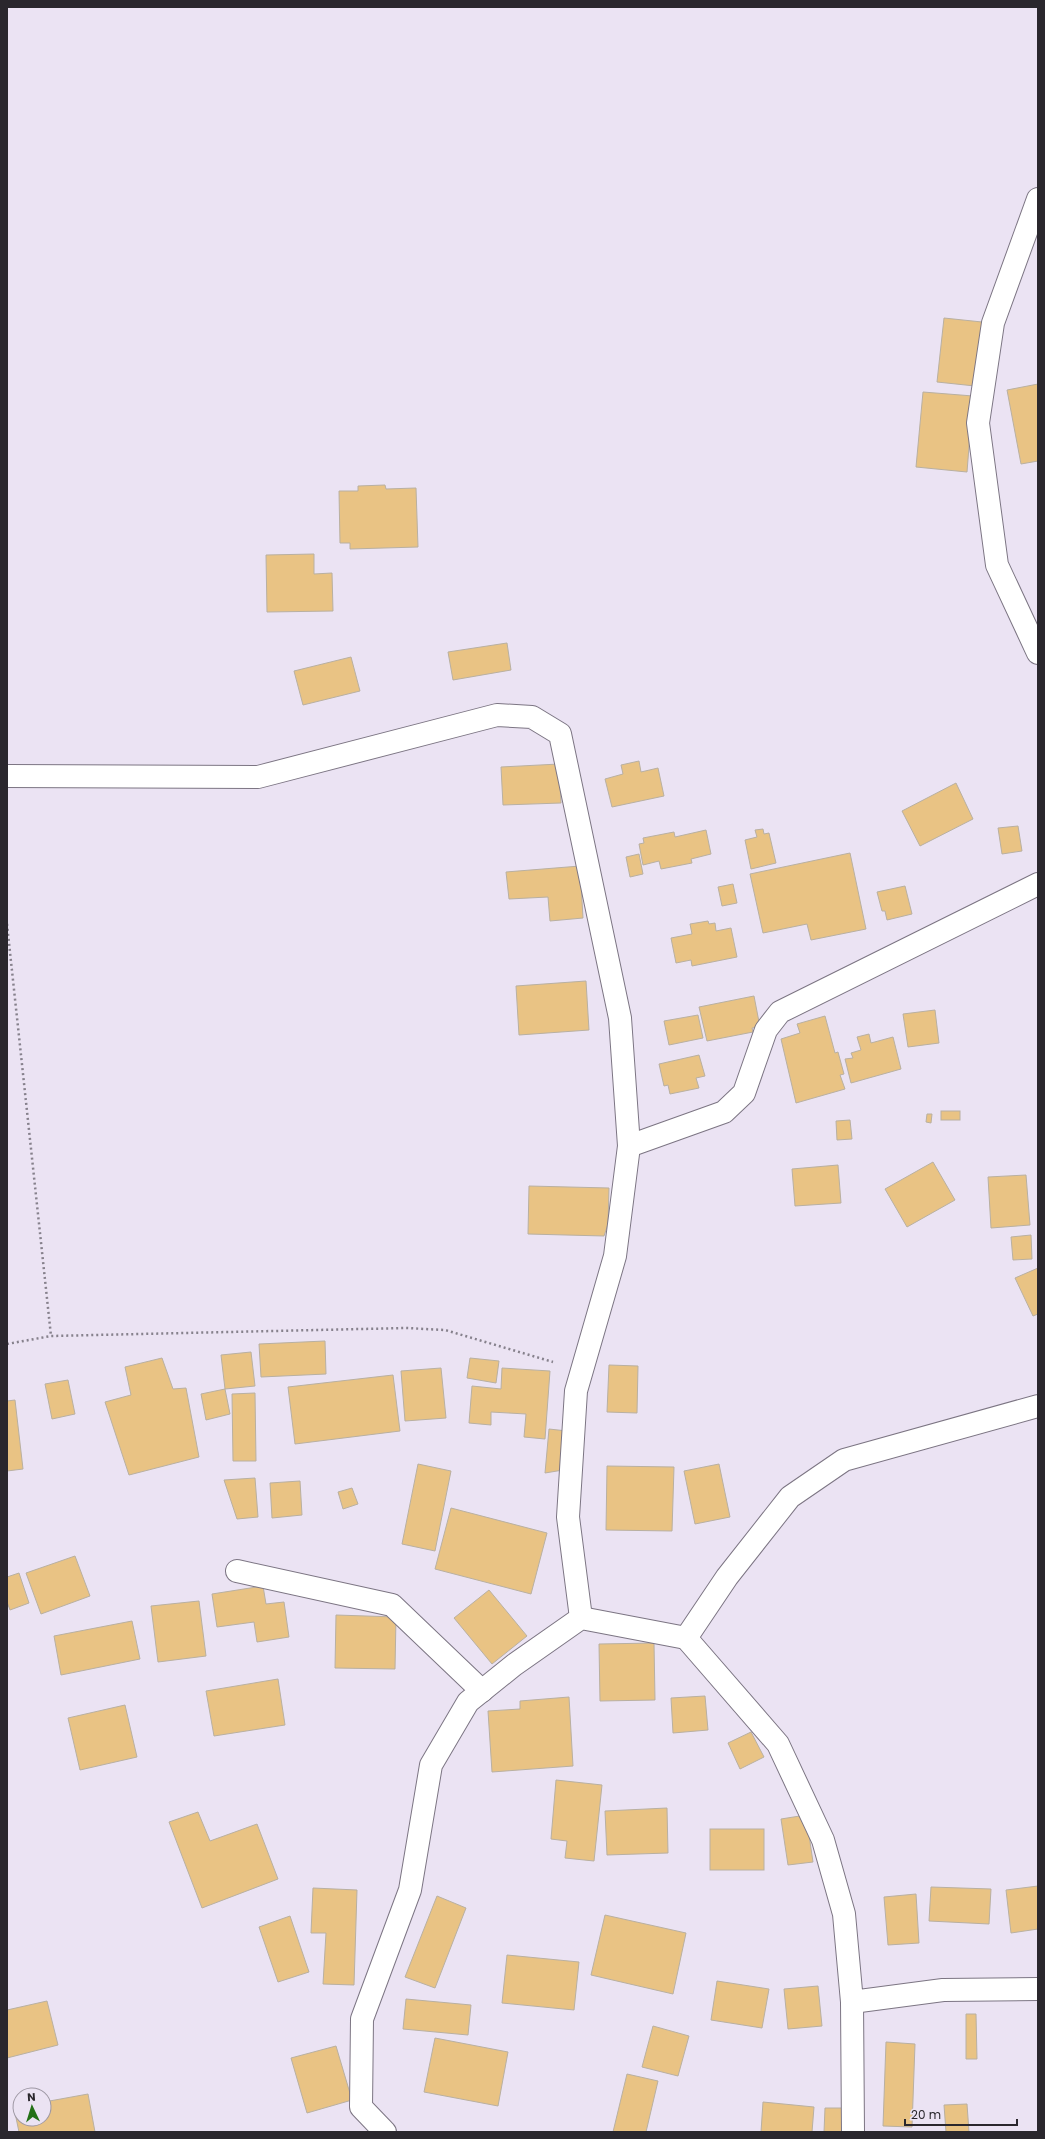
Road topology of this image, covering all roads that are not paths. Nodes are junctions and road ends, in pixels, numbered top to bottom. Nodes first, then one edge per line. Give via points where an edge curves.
1 (1038, 199) edge
2 (1038, 653) edge
3 (7, 776) edge
4 (1038, 884) edge
5 (629, 1146) junction
6 (1038, 1406) edge
7 (237, 1571) dead end
8 (581, 1618) junction
9 (686, 1638) junction
10 (482, 1691) junction
11 (1038, 1988) edge
12 (852, 2002) junction
13 (385, 2132) edge
14 (853, 2132) edge

1 - 2 street via 992,323 978,423 997,565
3 - 5 street via 258,777 497,715 532,717 560,734 620,1018
4 - 5 street via 780,1012 766,1030 744,1093 724,1112
5 - 8 street via 615,1256 576,1391 568,1517
6 - 9 street via 844,1460 790,1497 727,1577
7 - 10 street via 392,1605
8 - 9 street
8 - 10 street
9 - 12 street via 778,1744 823,1840 844,1914
10 - 13 street via 468,1702 431,1765 410,1890 362,2018 361,2107
11 - 12 street via 943,1990
12 - 14 street

